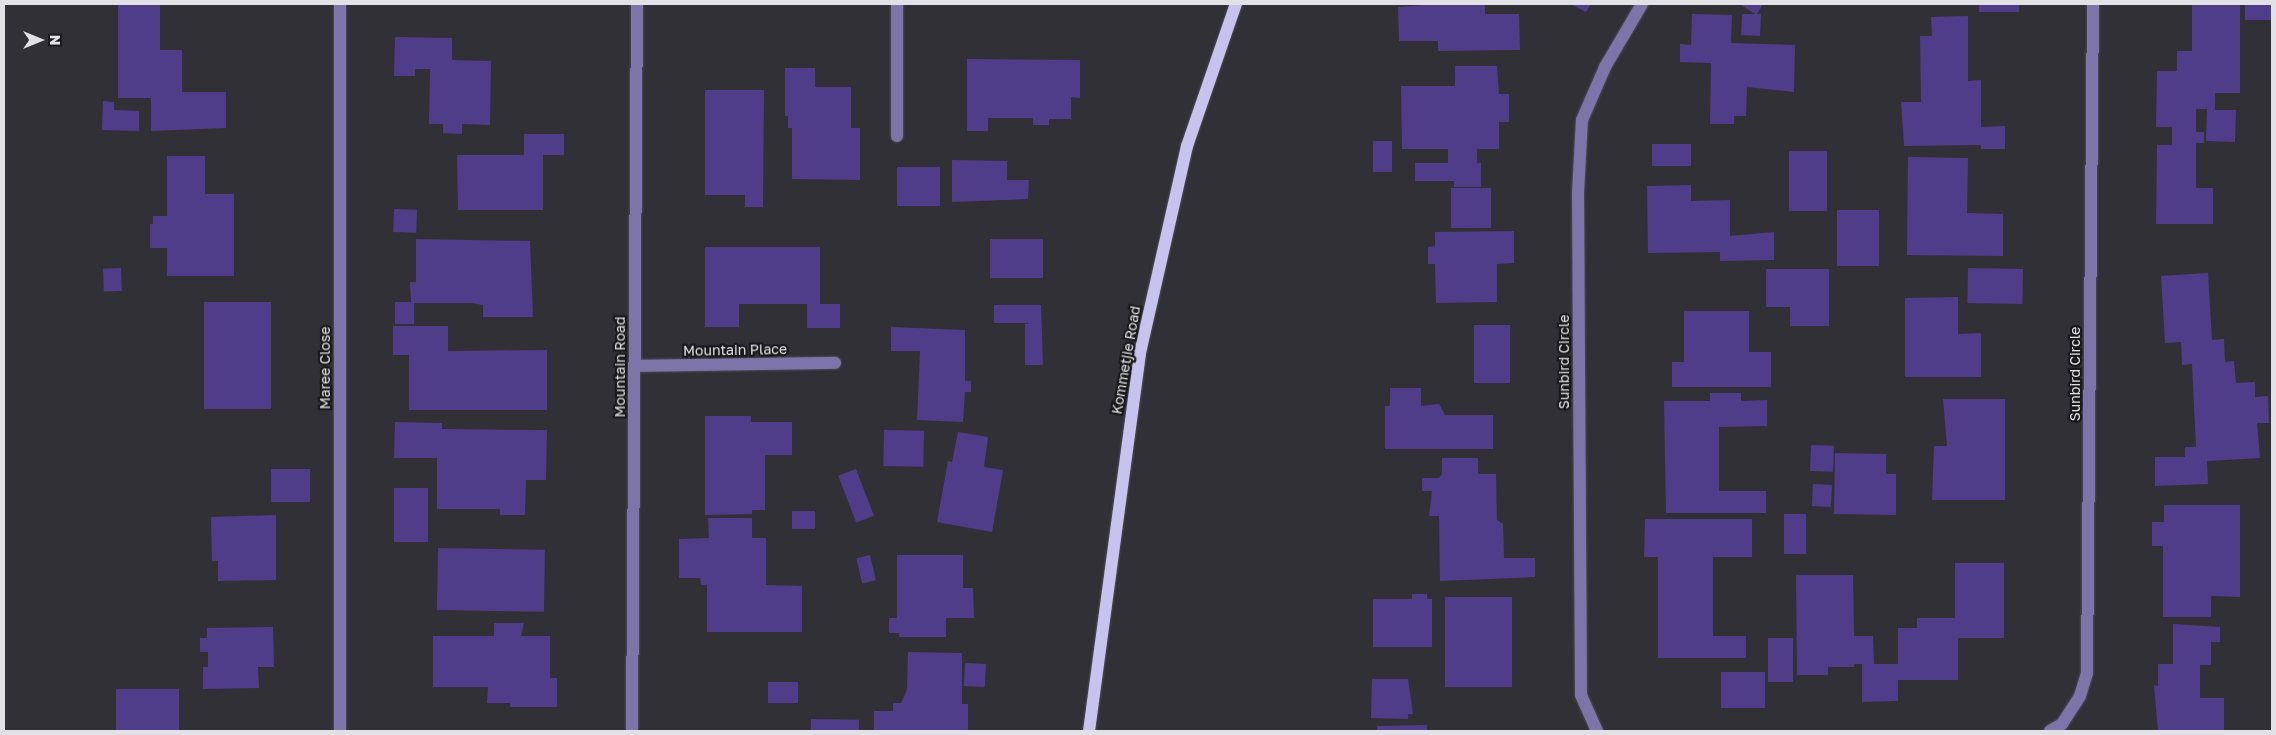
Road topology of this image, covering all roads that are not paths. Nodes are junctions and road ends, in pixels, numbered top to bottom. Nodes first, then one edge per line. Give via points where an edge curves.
1 (340, 4) edge
2 (637, 4) edge
3 (897, 4) edge
4 (1236, 4) edge
5 (1642, 4) edge
6 (2093, 4) edge
7 (898, 136) dead end
8 (835, 363) dead end
9 (635, 366) junction
10 (340, 731) edge
11 (632, 731) edge
12 (1089, 731) edge
13 (1597, 731) edge
14 (2050, 731) edge

1 - 10 street, Maree Close
2 - 9 street, Mountain Road
3 - 7 street
4 - 12 main road, Kommetjie Road via 1186,146 1140,353
5 - 13 street, Sunbird Circle via 1605,67 1582,120 1578,193 1581,695
6 - 14 street, Sunbird Circle via 2087,673 2080,696 2062,724
8 - 9 street, Mountain Place
9 - 11 street, Mountain Road

